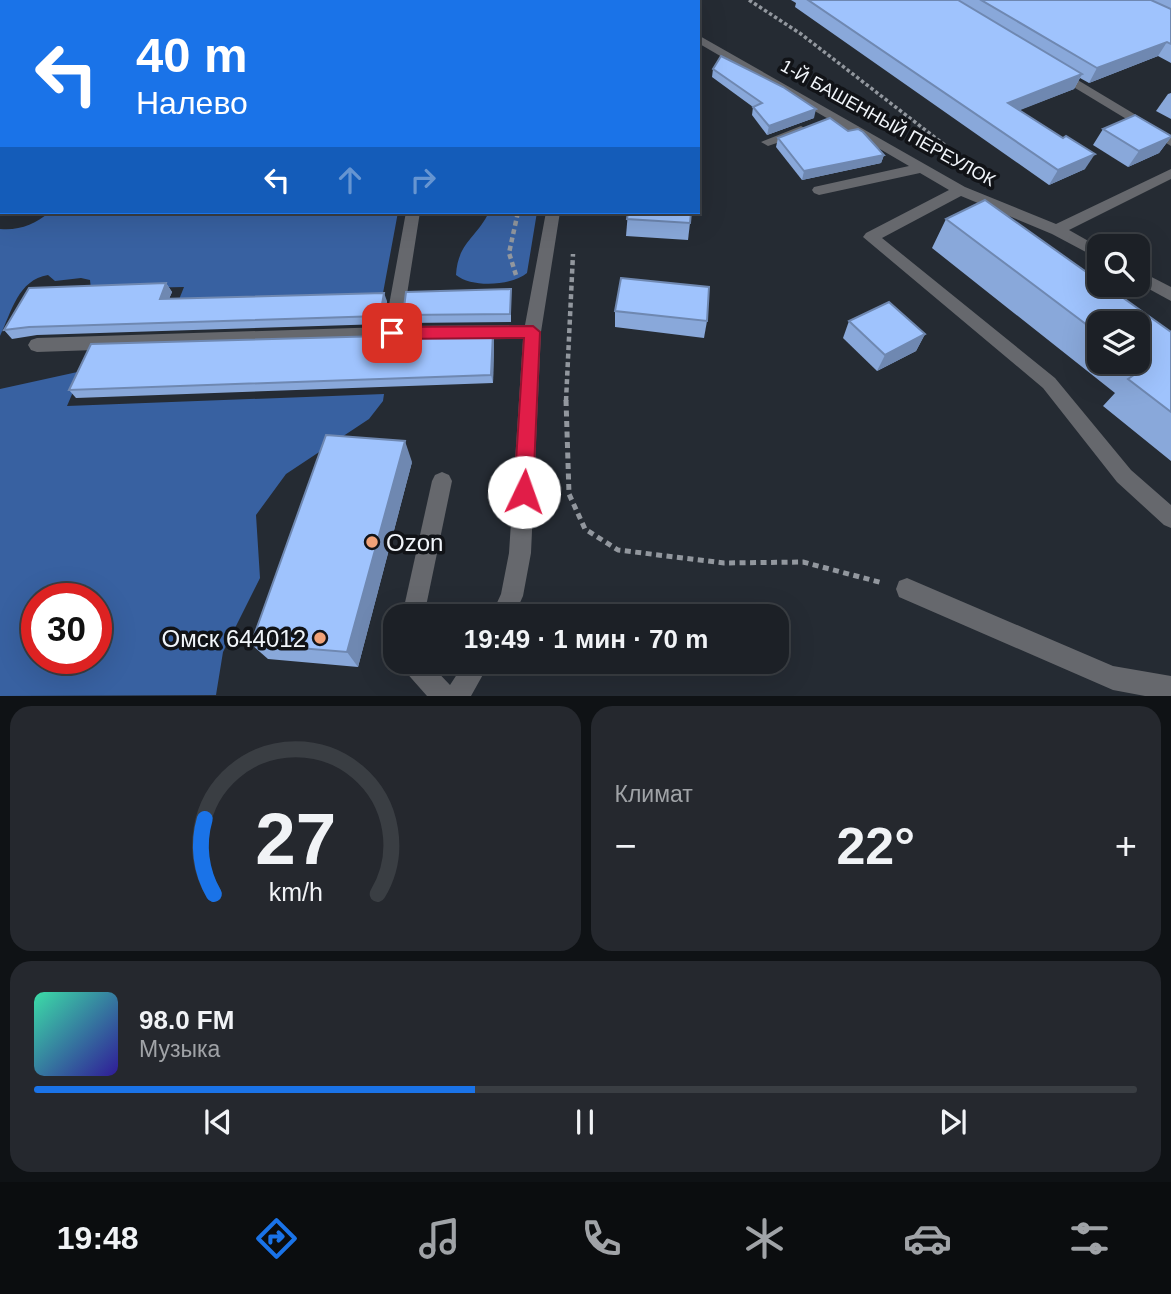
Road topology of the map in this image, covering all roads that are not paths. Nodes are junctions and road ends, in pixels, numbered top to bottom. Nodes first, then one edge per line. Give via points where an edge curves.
1 (700, 39) edge
2 (1044, 64) edge
3 (836, 117) junction
4 (768, 142) dead end
5 (1171, 142) edge
6 (922, 168) junction
7 (1171, 173) edge
8 (819, 190) dead end
9 (960, 190) junction
10 (413, 214) edge
11 (553, 214) edge
12 (1057, 230) junction
13 (1087, 247) edge
14 (1150, 283) edge
15 (1171, 295) edge
16 (533, 332) junction
17 (392, 333) junction
18 (37, 345) dead end
19 (442, 481) dead end
20 (1171, 518) edge
21 (907, 589) road end
22 (416, 604) edge
23 (508, 604) edge
24 (424, 674) edge
25 (470, 674) edge
26 (1171, 688) edge
27 (444, 695) edge
28 (457, 695) edge

1 - 3 street, 1-Й БАШЕННЫЙ ПЕРЕУЛОК
2 - 5 street
3 - 4 street
3 - 6 street, 1-Й БАШЕННЫЙ ПЕРЕУЛОК
6 - 8 street
6 - 9 street, 1-Й БАШЕННЫЙ ПЕРЕУЛОК
7 - 12 street
9 - 12 street, 1-Й БАШЕННЫЙ ПЕРЕУЛОК
9 - 20 street via 872,237 1049,383 1124,476
10 - 17 street
11 - 16 street
12 - 13 street, 1-Й БАШЕННЫЙ ПЕРЕУЛОК
14 - 15 street
16 - 17 street
16 - 23 street via 520,552
17 - 18 street
19 - 22 street
21 - 26 street via 1112,678
24 - 27 street
25 - 28 street

